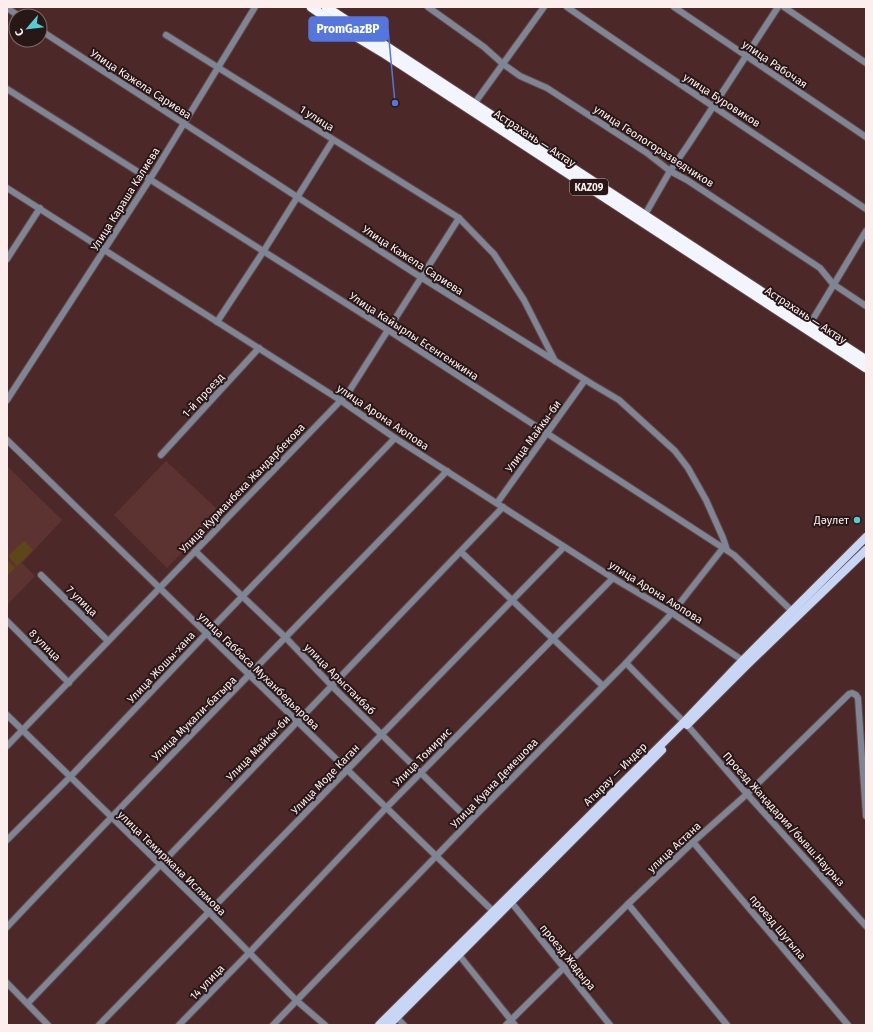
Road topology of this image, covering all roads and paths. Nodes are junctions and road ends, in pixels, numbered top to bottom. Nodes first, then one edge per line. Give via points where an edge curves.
1 (255, 7) edge
2 (311, 7) edge
3 (326, 7) edge
4 (428, 7) edge
5 (544, 7) edge
6 (567, 7) edge
7 (674, 7) edge
8 (778, 7) edge
9 (784, 7) edge
10 (166, 34) dead end
11 (48, 35) edge
12 (746, 56) junction
13 (866, 63) edge
14 (503, 64) junction
15 (218, 68) junction
16 (7, 89) edge
17 (474, 104) junction
18 (714, 106) junction
19 (184, 124) junction
20 (866, 136) edge
21 (333, 140) junction
22 (670, 171) junction
23 (150, 179) junction
24 (7, 188) edge
25 (297, 197) junction
26 (40, 208) junction
27 (866, 209) edge
28 (459, 218) junction
29 (642, 218) junction
30 (866, 231) edge
31 (105, 250) junction
32 (264, 252) junction
33 (7, 260) edge
34 (709, 261) junction
35 (422, 278) junction
36 (833, 284) junction
37 (866, 306) edge
38 (217, 322) junction
39 (810, 324) junction
40 (388, 330) junction
41 (259, 348) junction
42 (866, 360) edge
43 (555, 361) junction
44 (866, 368) edge
45 (585, 380) junction
46 (7, 400) edge
47 (340, 400) junction
48 (547, 435) junction
49 (395, 438) junction
50 (7, 440) edge
51 (161, 455) dead end
52 (447, 471) junction
53 (497, 503) junction
54 (503, 507) junction
55 (866, 537) edge
56 (564, 546) junction
57 (725, 549) junction
58 (866, 550) edge
59 (195, 551) junction
60 (461, 552) junction
61 (41, 575) dead end
62 (613, 578) junction
63 (159, 588) junction
64 (242, 596) junction
65 (512, 600) junction
66 (672, 613) junction
67 (795, 614) junction
68 (7, 621) edge
69 (206, 634) junction
70 (286, 638) junction
71 (553, 638) junction
72 (108, 641) junction
73 (746, 662) junction
74 (626, 663) junction
75 (250, 676) junction
76 (69, 682) junction
77 (332, 686) junction
78 (603, 686) junction
79 (7, 715) edge
80 (297, 722) junction
81 (686, 724) junction
82 (22, 731) junction
83 (382, 734) junction
84 (7, 746) edge
85 (347, 770) junction
86 (421, 773) junction
87 (70, 777) junction
88 (747, 794) junction
89 (386, 808) junction
90 (866, 816) edge
91 (111, 817) junction
92 (470, 821) junction
93 (7, 840) edge
94 (693, 842) junction
95 (436, 856) junction
96 (160, 865) junction
97 (511, 902) junction
98 (628, 904) junction
99 (209, 912) junction
100 (496, 914) junction
101 (866, 926) edge
102 (7, 928) edge
103 (249, 953) junction
104 (459, 955) junction
105 (563, 967) junction
106 (7, 983) edge
107 (297, 1001) junction
108 (28, 1003) junction
109 (397, 1018) junction
110 (513, 1023) edge
111 (48, 1025) edge
112 (99, 1025) edge
113 (179, 1025) edge
114 (273, 1025) edge
115 (325, 1025) edge
116 (379, 1025) edge
117 (390, 1025) edge
118 (404, 1025) edge
119 (506, 1025) edge
120 (610, 1025) edge
121 (727, 1025) edge
122 (848, 1025) edge

1 - 15 street, Улица Караша Калиева
2 - 29 highway, Астрахань — Актау / KAZ09
3 - 17 highway, Астрахань — Актау / KAZ09
4 - 14 street, улица Геологоразведчиков via 484,47
5 - 14 street
6 - 18 street, улица Буровиков via 649,65
7 - 12 street, улица Рабочая
8 - 12 street
9 - 13 street
10 - 15 street, 1 улица
11 - 19 street, Улица Кажела Сариева
12 - 18 street
12 - 20 street, улица Рабочая
14 - 17 street
14 - 22 street, улица Геологоразведчиков via 520,76 547,88 647,153
15 - 19 street, Улица Караша Калиева
15 - 21 street, 1 улица
16 - 23 street, Улица Кайырлы Есенгенжина
17 - 29 highway, Астрахань — Актау / KAZ09
18 - 22 street
18 - 27 street, улица Буровиков
19 - 23 street, Улица Караша Калиева
19 - 25 street, Улица Кажела Сариева
21 - 25 street
21 - 28 street, 1 улица
22 - 29 street
22 - 36 street, улица Геологоразведчиков via 820,268
23 - 31 street, Улица Караша Калиева
23 - 32 street, Улица Кайырлы Есенгенжина
24 - 26 street, улица Арона Аюпова
25 - 32 street
25 - 35 street, Улица Кажела Сариева
26 - 31 street, улица Арона Аюпова
26 - 33 street
28 - 35 street, Улица Курманбека Жандарбекова
28 - 43 street, 1 улица via 494,254 524,300
29 - 34 highway, Астрахань — Актау / KAZ09
30 - 36 street
31 - 38 street, улица Арона Аюпова
31 - 46 street, Улица Караша Калиева
32 - 38 street
32 - 40 street, Улица Кайырлы Есенгенжина
34 - 39 highway, Астрахань — Актау / KAZ09
34 - 44 highway, Астрахань — Актау / KAZ09
35 - 40 street, Улица Курманбека Жандарбекова
35 - 43 street, Улица Кажела Сариева
36 - 37 street, улица Геологоразведчиков
36 - 39 street
38 - 41 street, улица Арона Аюпова
39 - 42 highway, Астрахань — Актау / KAZ09
40 - 47 street, Улица Курманбека Жандарбекова via 348,392
40 - 48 street, Улица Кайырлы Есенгенжина
41 - 47 street, улица Арона Аюпова
41 - 51 street, 1-й проезд
43 - 45 street, Улица Кажела Сариева
45 - 48 street, Улица Майкы-би
45 - 57 street, Улица Кажела Сариева via 619,400 675,451 706,500 723,538
47 - 49 street, улица Арона Аюпова
47 - 59 street, Улица Курманбека Жандарбекова
48 - 53 street, Улица Майкы-би
48 - 57 street, Улица Кайырлы Есенгенжина
49 - 52 street, улица Арона Аюпова
49 - 64 street, Улица Жошы-хана
50 - 63 street, улица Габбаса Муханбедьярова
52 - 53 street, улица Арона Аюпова
52 - 70 street, Улица Мукали-батыра
53 - 54 street, улица Арона Аюпова
54 - 56 street, улица Арона Аюпова
54 - 60 street, Улица Майкы-би
55 - 67 main road, Атырау — Индер
56 - 62 street, улица Арона Аюпова
56 - 65 street, Улица Моде Каган
57 - 66 street, Улица Куана Демешова
57 - 67 street, Улица Кайырлы Есенгенжина
58 - 67 main road, Атырау — Индер
59 - 63 street, Улица Курманбека Жандарбекова
59 - 64 street, улица Арыстанбаб
60 - 65 street
60 - 77 street, Улица Майкы-би
61 - 72 street, 7 улица
62 - 66 street, улица Арона Аюпова
62 - 71 street, Улица Томирис
63 - 69 street, улица Габбаса Муханбедьярова
63 - 72 street, Улица Курманбека Жандарбекова
64 - 69 street, Улица Жошы-хана
64 - 70 street, улица Арыстанбаб
65 - 71 street
65 - 83 street, Улица Моде Каган
66 - 73 street, улица Арона Аюпова
66 - 74 street, Улица Куана Демешова
67 - 73 main road, Атырау — Индер
68 - 76 street, 8 улица
69 - 75 street, улица Габбаса Муханбедьярова
69 - 87 street, Улица Жошы-хана
70 - 75 street, Улица Мукали-батыра
70 - 77 street, улица Арыстанбаб
71 - 78 street
71 - 86 street, Улица Томирис
72 - 76 street, Улица Курманбека Жандарбекова
73 - 81 main road, Атырау — Индер
74 - 78 street, Улица Куана Демешова
74 - 81 street, Проезд Жаңадария/бывш.Наурыз
75 - 80 street, улица Габбаса Муханбедьярова
75 - 91 street, Улица Мукали-батыра
76 - 82 street, Улица Курманбека Жандарбекова
77 - 80 street, Улица Майкы-би
77 - 83 street, улица Арыстанбаб
78 - 92 street, Улица Куана Демешова
79 - 82 street, улица Темиржана Ислямова
80 - 85 street, улица Габбаса Муханбедьярова
80 - 96 street, Улица Майкы-би
81 - 88 street, Проезд Жаңадария/бывш.Наурыз
81 - 97 main road, Атырау — Индер
81 - 100 main road, Атырау — Индер
82 - 84 street, Улица Курманбека Жандарбекова
82 - 87 street, улица Темиржана Ислямова
83 - 85 street, Улица Моде Каган
83 - 86 street, улица Арыстанбаб
85 - 89 street, улица Габбаса Муханбедьярова
85 - 99 street, Улица Моде Каган
86 - 89 street, Улица Томирис
86 - 92 street, улица Арыстанбаб
87 - 91 street, улица Темиржана Ислямова
87 - 93 street, Улица Жошы-хана
88 - 90 street, улица Астана via 852,693 858,698
88 - 94 street, улица Астана
88 - 101 street, Проезд Жаңадария/бывш.Наурыз
89 - 95 street, улица Габбаса Муханбедьярова
89 - 103 street, Улица Томирис
91 - 96 street, улица Темиржана Ислямова
91 - 102 street, Улица Мукали-батыра
92 - 95 street, Улица Куана Демешова
94 - 98 street, улица Астана
94 - 122 street, проезд Шугыла
95 - 100 street, улица Габбаса Муханбедьярова
95 - 107 street, Улица Куана Демешова
96 - 99 street, улица Темиржана Ислямова
96 - 108 street, Улица Майкы-би
97 - 100 main road, Атырау — Индер
97 - 105 street, проезд Жадыра
98 - 105 street, улица Астана
98 - 121 street
99 - 103 street, улица Темиржана Ислямова
99 - 112 street, Улица Моде Каган
100 - 104 main road, Атырау — Индер
100 - 116 main road, Атырау — Индер
103 - 107 street, улица Темиржана Ислямова
103 - 113 street, 14 улица
104 - 109 main road, Атырау — Индер
104 - 110 street
105 - 110 street, улица Астана
105 - 120 street, проезд Жадыра
106 - 108 street
107 - 114 street, Улица Куана Демешова
107 - 115 street, улица Темиржана Ислямова
108 - 111 street
109 - 117 main road, Атырау — Индер
109 - 118 street
110 - 119 street, улица Астана

